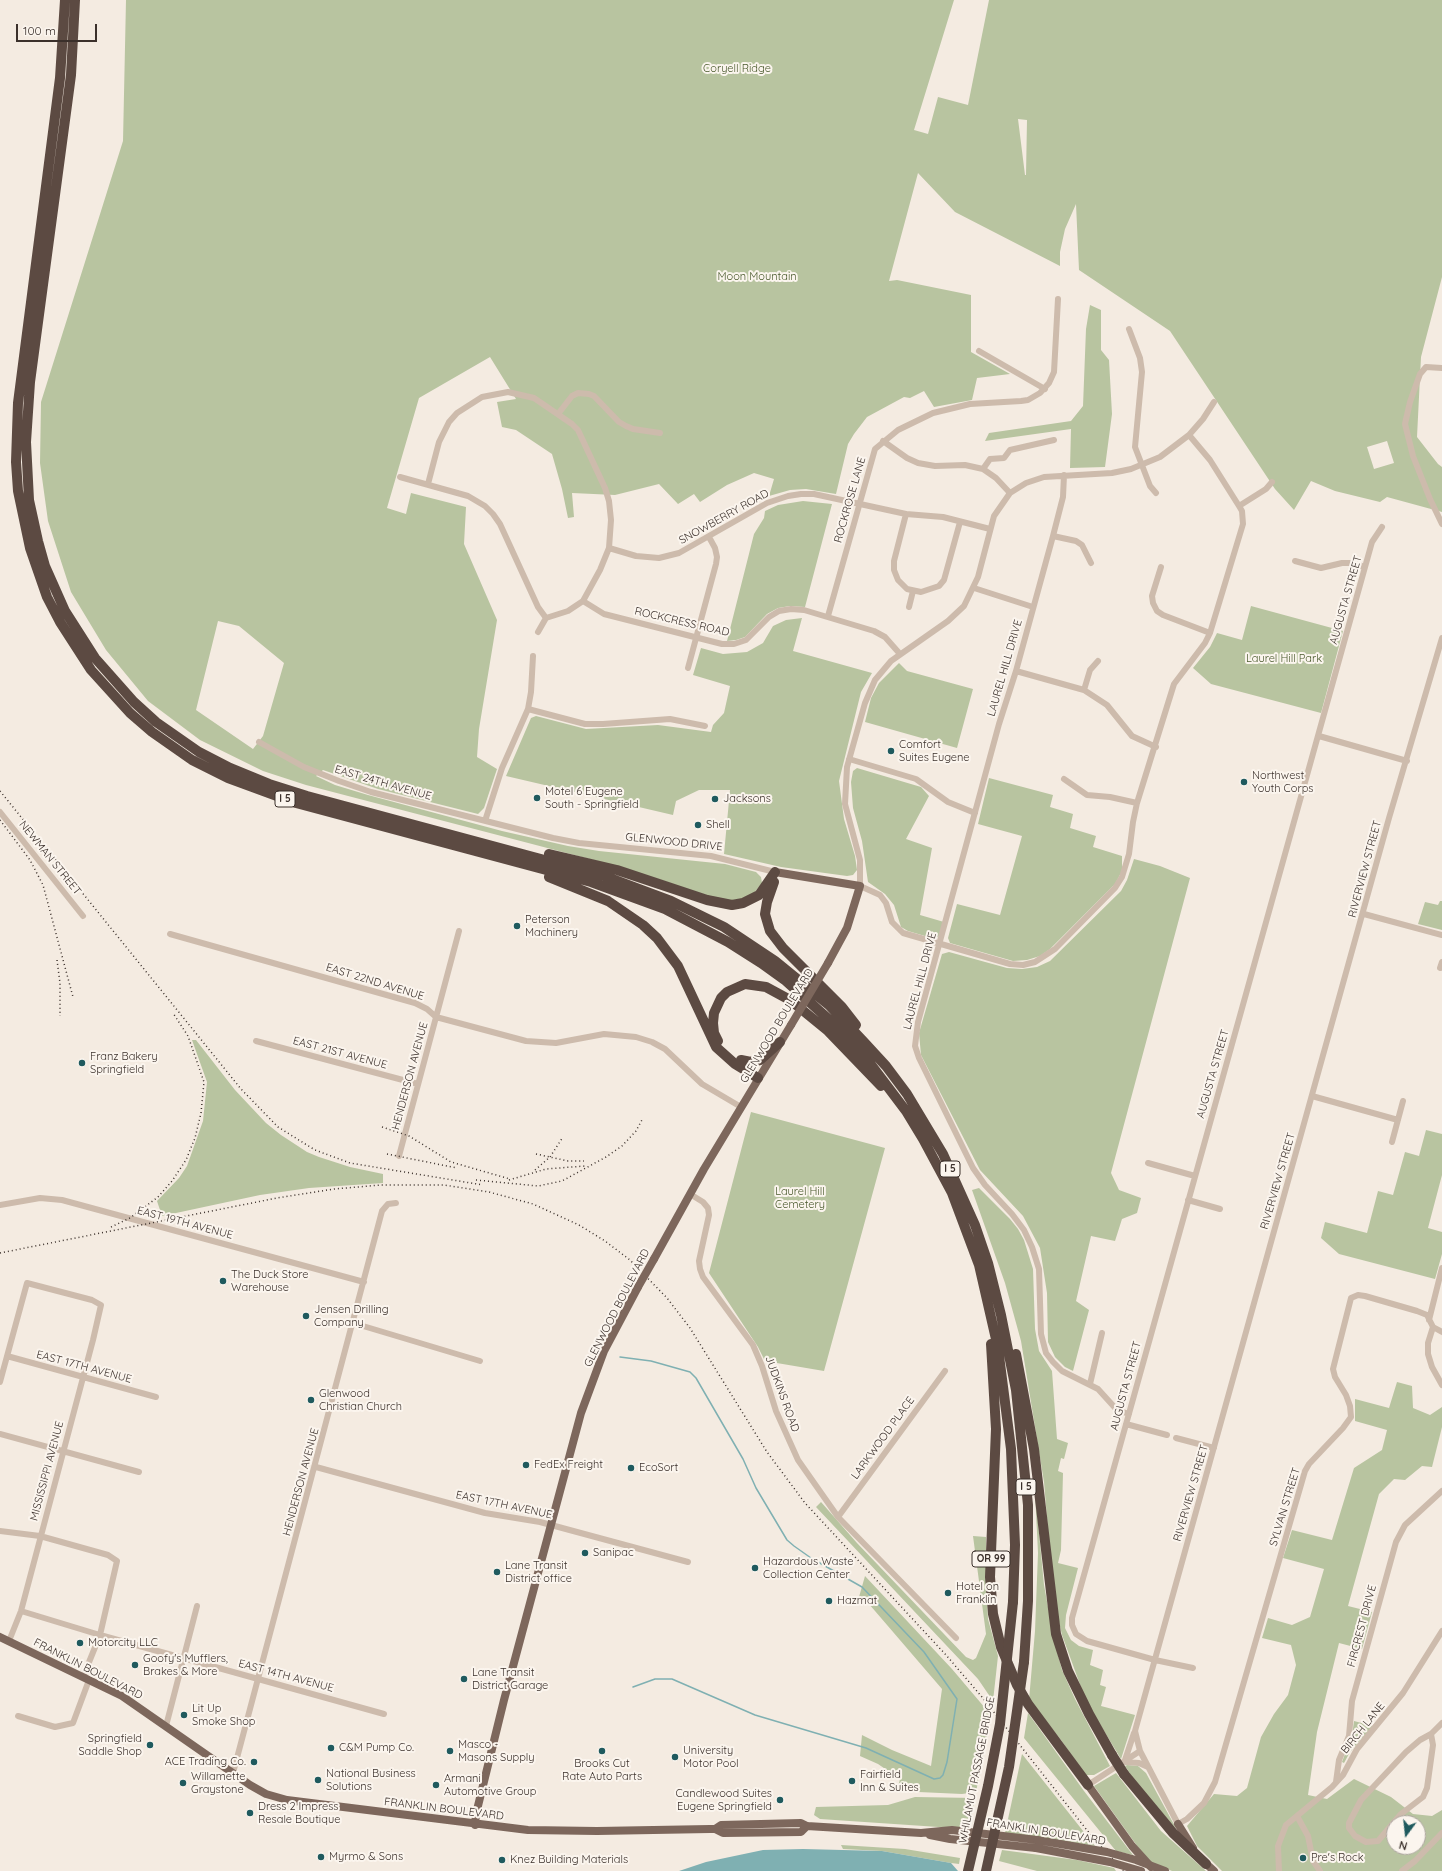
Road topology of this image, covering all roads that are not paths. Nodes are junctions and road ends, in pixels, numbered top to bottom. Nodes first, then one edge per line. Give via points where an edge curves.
1 (65, 0) edge
2 (75, 0) edge
3 (1058, 299) dead end
4 (1129, 329) dead end
5 (979, 351) dead end
6 (1442, 368) edge
7 (1045, 389) junction
8 (1214, 402) dead end
9 (558, 414) junction
10 (660, 433) dead end
11 (1189, 435) junction
12 (1054, 440) dead end
13 (883, 441) junction
14 (1142, 465) junction
15 (984, 469) junction
16 (1064, 476) junction
17 (400, 477) dead end
18 (1272, 482) dead end
19 (428, 484) junction
20 (1010, 493) junction
21 (1156, 493) dead end
22 (859, 504) junction
23 (1239, 506) junction
24 (906, 514) junction
25 (960, 522) junction
26 (1442, 524) edge
27 (1382, 527) dead end
28 (990, 529) junction
29 (1053, 536) junction
30 (709, 537) junction
31 (609, 548) junction
32 (1295, 561) dead end
33 (1091, 563) dead end
34 (1161, 567) dead end
35 (1365, 567) junction
36 (974, 588) junction
37 (913, 591) junction
38 (583, 601) junction
39 (909, 606) dead end
40 (1033, 607) junction
41 (828, 616) junction
42 (546, 618) junction
43 (538, 632) dead end
44 (1210, 633) junction
45 (696, 638) junction
46 (1442, 638) edge
47 (900, 654) junction
48 (533, 656) dead end
49 (1098, 661) dead end
50 (688, 668) dead end
51 (1016, 671) junction
52 (1084, 690) junction
53 (528, 709) junction
54 (705, 726) dead end
55 (1319, 736) junction
56 (259, 742) dead end
57 (1156, 747) junction
58 (849, 759) junction
59 (1406, 761) junction
60 (1064, 779) dead end
61 (1137, 803) junction
62 (0, 812) edge
63 (975, 813) junction
64 (485, 821) junction
65 (483, 842) junction
66 (485, 853) junction
67 (775, 872) junction
68 (860, 886) junction
69 (1364, 914) junction
70 (84, 916) dead end
71 (459, 931) dead end
72 (170, 934) dead end
73 (1442, 935) edge
74 (940, 944) junction
75 (436, 1017) junction
76 (256, 1041) dead end
77 (863, 1041) junction
78 (780, 1042) junction
79 (741, 1060) junction
80 (760, 1075) junction
81 (418, 1084) junction
82 (1312, 1096) junction
83 (1403, 1101) dead end
84 (741, 1107) junction
85 (906, 1111) junction
86 (1398, 1120) junction
87 (1392, 1142) dead end
88 (399, 1156) dead end
89 (1148, 1163) dead end
90 (1195, 1176) junction
91 (690, 1194) junction
92 (1188, 1200) junction
93 (396, 1203) dead end
94 (0, 1205) edge
95 (1220, 1209) dead end
96 (1442, 1268) edge
97 (364, 1282) junction
98 (989, 1306) junction
99 (1001, 1315) junction
100 (1429, 1320) junction
101 (354, 1323) junction
102 (1433, 1327) junction
103 (1442, 1332) edge
104 (1102, 1333) dead end
105 (7, 1356) junction
106 (480, 1361) dead end
107 (945, 1371) dead end
108 (83, 1378) junction
109 (0, 1382) edge
110 (1090, 1384) junction
111 (1442, 1385) edge
112 (156, 1397) dead end
113 (1129, 1414) junction
114 (1126, 1424) junction
115 (0, 1434) edge
116 (1167, 1435) dead end
117 (1176, 1438) dead end
118 (1214, 1448) junction
119 (63, 1451) junction
120 (316, 1467) junction
121 (139, 1472) dead end
122 (1442, 1491) edge
123 (838, 1517) junction
124 (551, 1525) junction
125 (0, 1530) edge
126 (40, 1536) junction
127 (688, 1562) dead end
128 (196, 1606) dead end
129 (20, 1611) junction
130 (1442, 1631) edge
131 (100, 1635) junction
132 (0, 1636) edge
133 (956, 1638) dead end
134 (9, 1641) junction
135 (183, 1658) junction
136 (1155, 1660) junction
137 (1193, 1668) dead end
138 (86, 1678) junction
139 (259, 1679) junction
140 (384, 1714) dead end
141 (18, 1716) dead end
142 (1442, 1723) edge
143 (166, 1726) junction
144 (1135, 1731) junction
145 (1431, 1734) junction
146 (1140, 1751) junction
147 (1125, 1762) junction
148 (1148, 1767) junction
149 (233, 1773) junction
150 (1336, 1782) junction
151 (1088, 1785) junction
152 (1297, 1816) junction
153 (1178, 1824) junction
154 (475, 1825) junction
155 (1442, 1833) edge
156 (1036, 1844) junction
157 (1206, 1864) junction
158 (968, 1871) edge
159 (986, 1871) edge
160 (1140, 1871) edge
161 (1154, 1871) edge
162 (1165, 1871) edge
163 (1214, 1871) edge
164 (1278, 1871) edge
165 (1320, 1871) edge
166 (1402, 1871) edge

1 - 66 highway, I 5 via 60,78 22,367 17,431 17,469 23,520 47,597 91,670 130,713 192,760 264,793
2 - 65 highway, I 5 via 71,74 30,382 26,442 29,500 38,541 45,566 65,612 95,658 134,702 156,722 199,752 268,784
3 - 7 street via 1056,364
4 - 14 street via 1140,358 1142,372 1135,447
5 - 7 street
6 - 26 street via 1426,367 1420,374 1412,396 1406,427 1413,456
7 - 13 street, ROCKROSE LANE via 1028,400 970,404 933,413 898,430
8 - 11 street
9 - 10 street via 572,396 578,393 589,394 626,426
9 - 19 street via 534,398 508,392 488,395 469,404 457,413 443,431
9 - 31 street via 578,430 605,488 610,510
11 - 14 street via 1160,457
11 - 23 street via 1210,460
12 - 15 street via 1010,450 1004,458 990,459
13 - 15 street via 907,458 922,464 944,467 965,465
13 - 22 street, ROCKROSE LANE via 871,457
14 - 16 street via 1112,473
14 - 21 street via 1150,486
15 - 20 street
16 - 20 street via 1035,479
16 - 29 street, LAUREL HILL DRIVE via 1063,498
17 - 19 street
18 - 23 street via 1266,489
19 - 42 street via 468,496 493,514 538,607
20 - 28 street via 994,516
22 - 24 street, SNOWBERRY ROAD
22 - 30 street, SNOWBERRY ROAD via 814,494 788,496 767,503
22 - 41 street, ROCKROSE LANE
23 - 44 street via 1242,517 1241,531
24 - 25 street, SNOWBERRY ROAD via 943,517
24 - 37 street via 894,570 898,580
25 - 28 street, SNOWBERRY ROAD
25 - 37 street via 944,580 929,591
27 - 35 street, AUGUSTA STREET via 1372,542
28 - 36 street
29 - 33 street via 1082,544
29 - 40 street, LAUREL HILL DRIVE
30 - 31 street, SNOWBERRY ROAD via 679,553 659,558 636,556
30 - 45 street via 718,557
31 - 38 street
32 - 35 street via 1321,568 1342,563
34 - 44 street via 1152,596 1156,611
35 - 55 street, AUGUSTA STREET
36 - 40 street
36 - 47 street via 958,613
37 - 39 street
38 - 42 street via 568,611
38 - 45 street, ROCKCRESS ROAD via 604,614
40 - 51 street, LAUREL HILL DRIVE
41 - 45 street, ROCKCRESS ROAD via 804,610 785,610 769,617 746,640 734,644
41 - 47 street, ROCKCRESS ROAD via 874,631 885,637
42 - 43 street
44 - 57 street via 1174,684
45 - 50 street
46 - 59 street, RIVERVIEW STREET
47 - 58 street via 882,671 869,692
48 - 53 street
49 - 52 street via 1090,670
51 - 52 street
51 - 63 street, LAUREL HILL DRIVE
52 - 57 street via 1107,705 1132,736
53 - 54 street via 585,724 670,719
53 - 64 street via 502,768
55 - 59 street
55 - 90 street, AUGUSTA STREET
56 - 64 street, EAST 24TH AVENUE via 304,767 339,781 371,792
57 - 61 street
58 - 63 street via 916,779 948,802
58 - 68 street via 845,804 860,860
59 - 69 street, RIVERVIEW STREET
60 - 61 street via 1087,795
61 - 74 street via 1129,854 1122,877 1115,888 1047,955 1023,965 1010,964
62 - 70 street, NEWMAN STREET
63 - 74 street, LAUREL HILL DRIVE
64 - 67 street, GLENWOOD DRIVE via 579,843 711,856
65 - 67 highway via 589,862 707,900 732,905 743,904 759,895
65 - 77 highway, I 5 via 643,889 708,918 743,938 806,985
66 - 80 highway via 591,893 628,912 657,938 678,966 716,1047 735,1064
66 - 85 highway, I 5 via 630,895 692,922 728,942 786,981 834,1024 866,1058
67 - 68 main road, GLENWOOD DRIVE
67 - 77 highway via 765,914 770,931 782,948 842,1007 857,1027
68 - 74 street via 880,895 886,903 892,922 903,933
68 - 78 main road, GLENWOOD BOULEVARD, bridge via 847,928
69 - 73 street
69 - 82 street, RIVERVIEW STREET
71 - 75 street, HENDERSON AVENUE
72 - 75 street, EAST 22ND AVENUE via 415,1003
74 - 110 street, LAUREL HILL DRIVE via 915,1035 919,1058 973,1168 985,1186 1024,1230 1032,1247 1039,1269 1041,1334 1046,1353 1062,1371
75 - 81 street, HENDERSON AVENUE
75 - 84 street, EAST 22ND AVENUE via 510,1038 541,1043 570,1041 604,1034 636,1037 665,1049 702,1084
76 - 81 street, EAST 21ST AVENUE
77 - 99 highway, I 5 via 907,1094 943,1154 975,1225
78 - 79 highway via 760,1060
78 - 80 main road, GLENWOOD BOULEVARD
79 - 80 highway
79 - 85 highway via 719,1042 714,1033 714,1013 721,998 734,988 745,984 766,986 790,1000 828,1031
80 - 84 main road, GLENWOOD BOULEVARD
81 - 88 street, HENDERSON AVENUE
82 - 86 street
82 - 118 street, RIVERVIEW STREET
83 - 86 street
84 - 91 main road, GLENWOOD BOULEVARD
85 - 98 highway, I 5 via 952,1193 979,1265
86 - 87 street
89 - 90 street
90 - 92 street, AUGUSTA STREET
91 - 123 street, JUDKINS ROAD via 708,1208 709,1215 699,1260 703,1277 753,1345 789,1442 811,1480
91 - 124 main road, GLENWOOD BOULEVARD, bridge via 604,1351 581,1413
92 - 95 street
92 - 113 street, AUGUSTA STREET
93 - 97 street, HENDERSON AVENUE via 388,1204 382,1211
94 - 97 street, EAST 19TH AVENUE via 40,1198 62,1200
96 - 100 street
97 - 101 street, HENDERSON AVENUE
98 - 151 highway, OR 99 via 996,1429 990,1576 993,1614 1001,1648 1017,1685 1028,1704
98 - 158 highway, WHILAMUT PASSAGE BRIDGE / I 5, bridge via 998,1348 1011,1449 1015,1545 1013,1602 1000,1724
99 - 157 highway, bridge via 1011,1335 1028,1419 1056,1634 1068,1671 1089,1714 1124,1774 1173,1833
99 - 159 highway, I 5, bridge via 1016,1390 1028,1505 1028,1601 1024,1662 1009,1767
100 - 102 street, SYLVAN STREET
100 - 153 street, SYLVAN STREET via 1427,1315 1417,1311 1365,1296 1354,1296 1350,1301 1333,1369 1346,1395 1351,1418 1306,1471 1214,1782 1204,1803
101 - 106 street
101 - 120 street, HENDERSON AVENUE
102 - 103 street
102 - 111 street via 1428,1343 1428,1354
104 - 110 street
105 - 108 street, EAST 17TH AVENUE
105 - 108 street, MISSISSIPPI AVENUE via 27,1283 92,1300 101,1305
105 - 109 street
107 - 123 street, LARKWOOD PLACE
108 - 112 street, EAST 17TH AVENUE
108 - 119 street, MISSISSIPPI AVENUE
110 - 113 street, LAUREL HILL DRIVE via 1104,1394 1117,1410
113 - 114 street, AUGUSTA STREET
114 - 116 street
114 - 136 street, AUGUSTA STREET via 1073,1613 1073,1628 1079,1636 1088,1641
115 - 119 street
117 - 118 street
118 - 136 street, RIVERVIEW STREET
119 - 121 street
119 - 126 street, MISSISSIPPI AVENUE
120 - 124 street, EAST 17TH AVENUE via 485,1513
120 - 139 street, HENDERSON AVENUE
122 - 150 street, FIRCREST DRIVE via 1405,1525 1396,1542 1352,1701 1349,1736 1339,1760
123 - 133 street, JUDKINS ROAD
124 - 127 street, EAST 17TH AVENUE
124 - 154 main road, GLENWOOD BOULEVARD via 504,1700
125 - 126 street
126 - 129 street, MISSISSIPPI AVENUE
126 - 131 street via 108,1555 117,1561
128 - 135 street
129 - 131 street, EAST 14TH AVENUE
129 - 134 street, MISSISSIPPI AVENUE
130 - 150 street, BIRCH LANE via 1403,1693 1358,1749
131 - 135 street, EAST 14TH AVENUE
131 - 138 street
132 - 134 main road, FRANKLIN BOULEVARD
134 - 138 main road, FRANKLIN BOULEVARD
135 - 139 street, EAST 14TH AVENUE
135 - 143 street
136 - 137 street
136 - 144 street, RIVERVIEW STREET
138 - 141 street via 72,1724 55,1726
138 - 143 main road, FRANKLIN BOULEVARD via 122,1696
139 - 140 street, EAST 14TH AVENUE
139 - 149 street, HENDERSON AVENUE
142 - 145 street
143 - 149 main road, FRANKLIN BOULEVARD
144 - 146 street, RIVERVIEW STREET
144 - 147 street, RIVERVIEW STREET
145 - 145 street via 1406,1752 1361,1800 1349,1823 1349,1828 1355,1836 1366,1842 1378,1841 1401,1814 1423,1797 1427,1788 1433,1745
146 - 147 street
146 - 148 street, RIVERVIEW STREET
147 - 148 street
147 - 151 street
148 - 153 street, RIVERVIEW STREET
149 - 154 main road, FRANKLIN BOULEVARD via 262,1792 287,1800
150 - 152 street, BIRCH LANE
151 - 161 main road, OR 99 via 1132,1846
152 - 164 street, BIRCH LANE via 1286,1825 1280,1838
152 - 165 street via 1308,1836 1313,1861
153 - 157 main road
154 - 156 main road, FRANKLIN BOULEVARD via 564,1831 715,1829 721,1825 801,1823 807,1826 922,1833 952,1830
155 - 166 street
156 - 160 main road, FRANKLIN BOULEVARD, bridge
156 - 162 main road, FRANKLIN BOULEVARD, bridge via 1107,1852
157 - 163 main road

